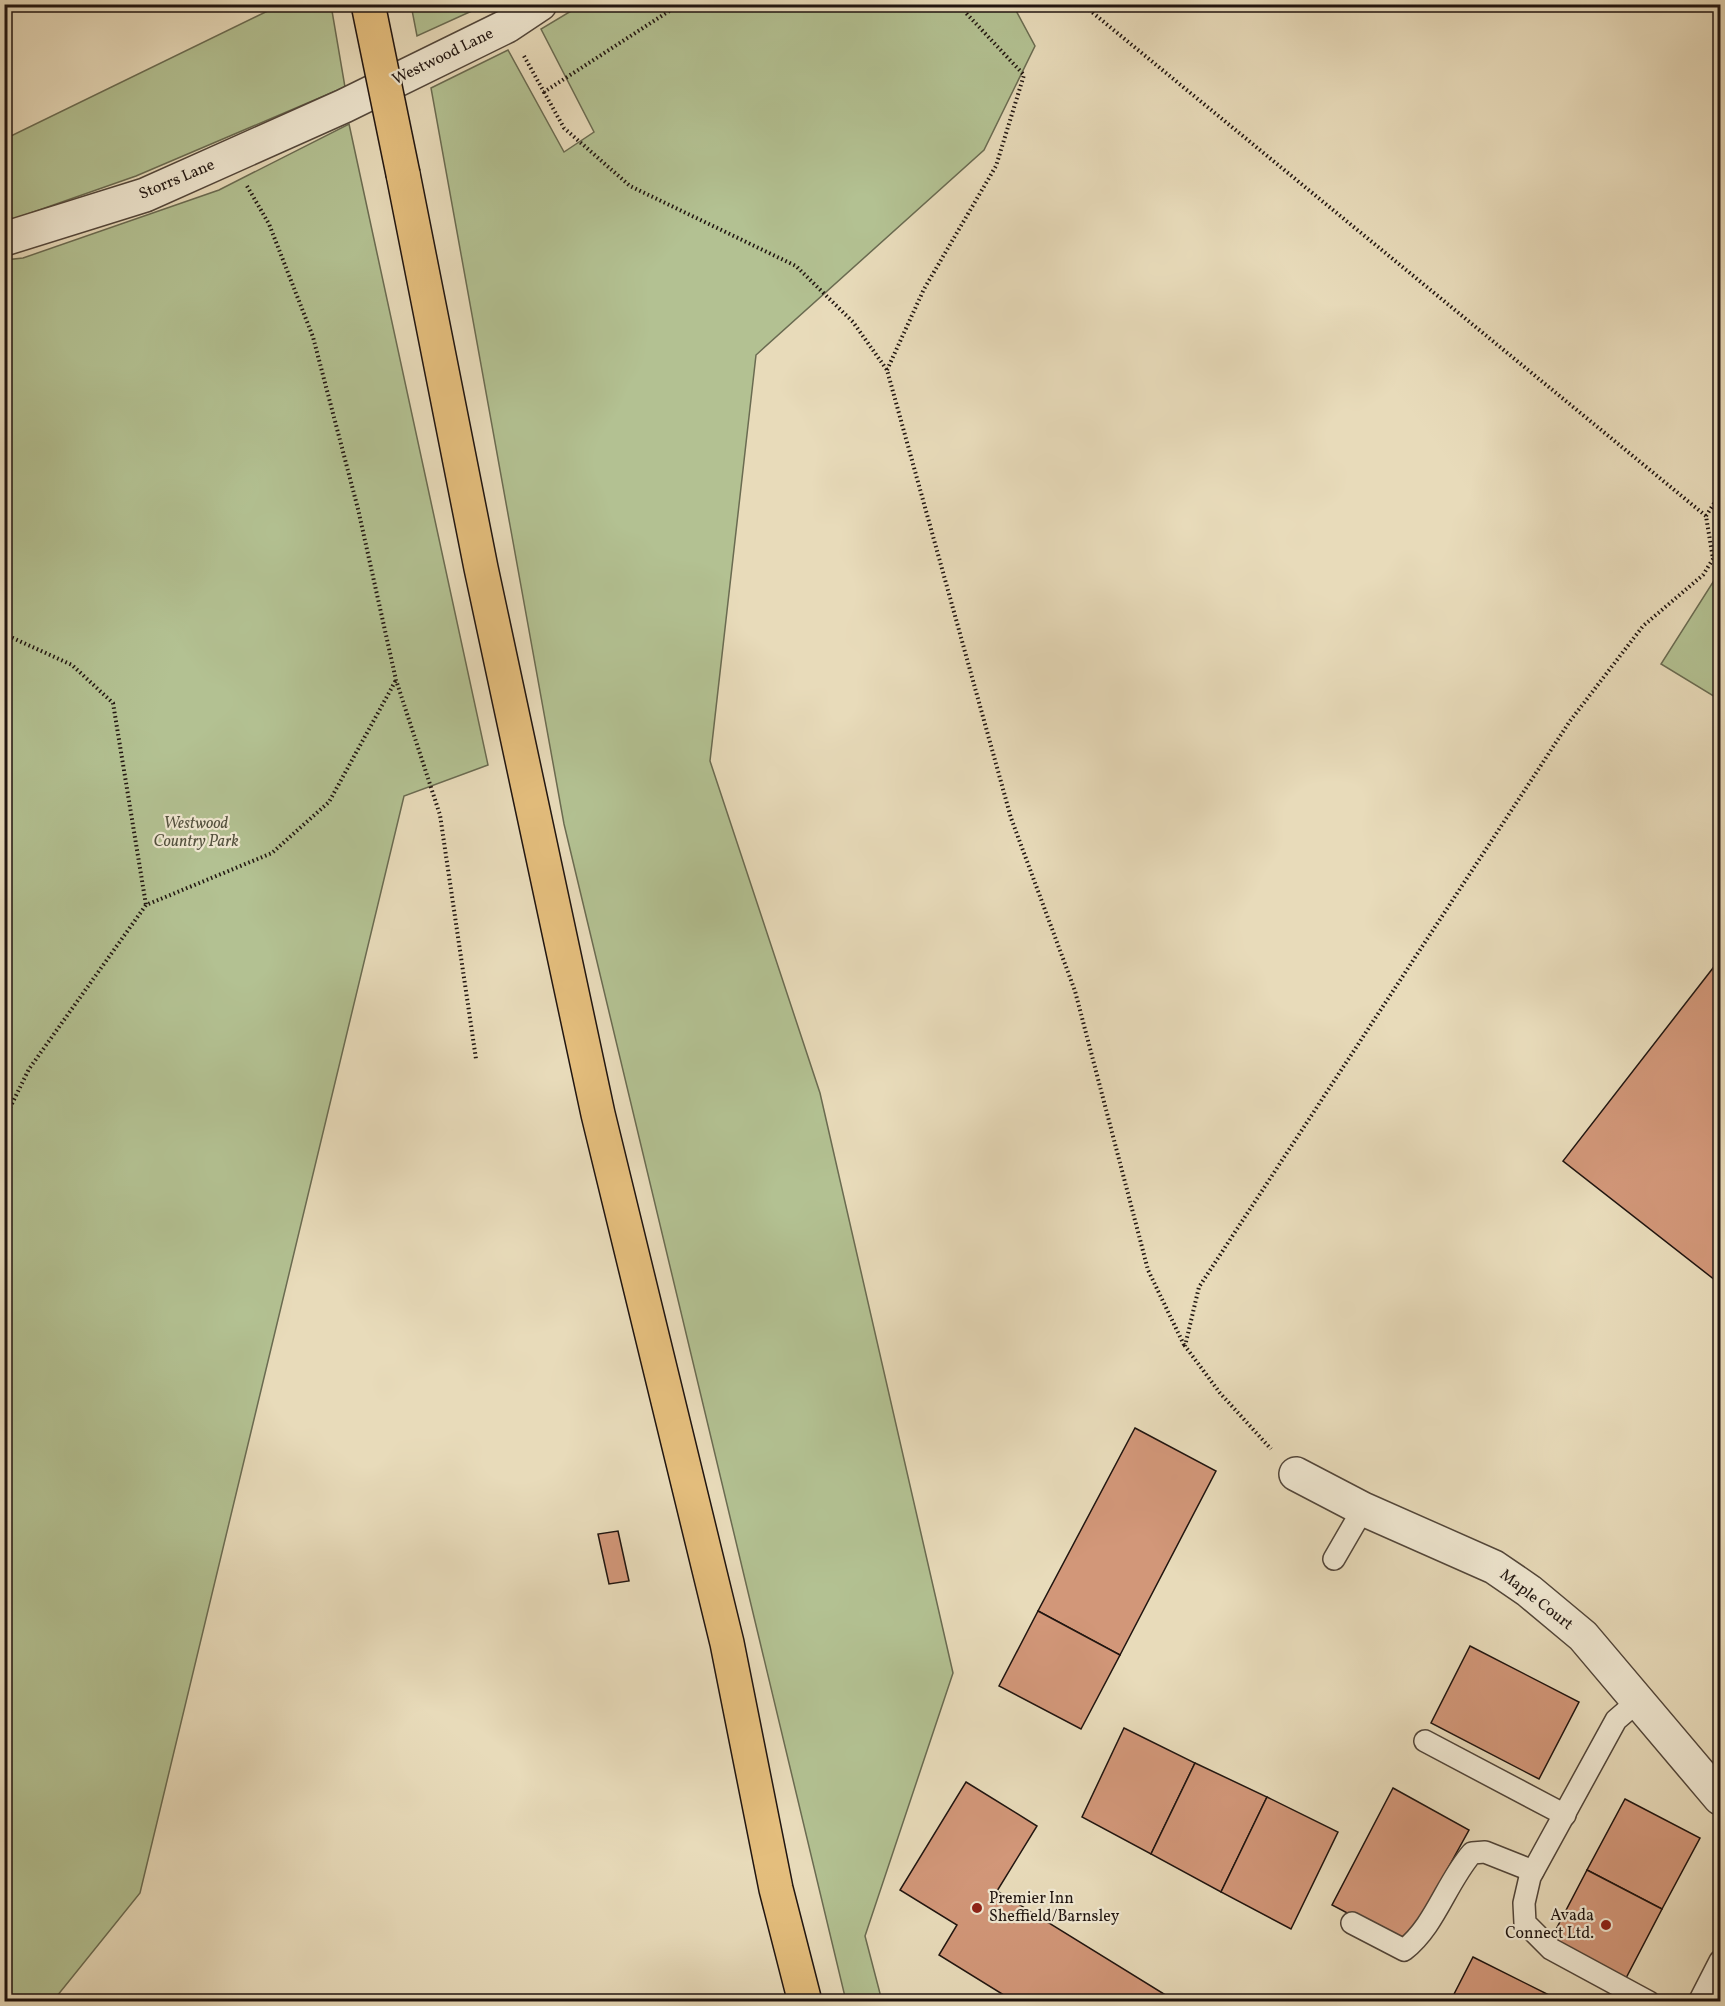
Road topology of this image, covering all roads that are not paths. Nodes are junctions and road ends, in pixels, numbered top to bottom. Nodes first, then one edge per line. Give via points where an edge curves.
1 (368, 4) edge
2 (540, 4) edge
3 (344, 106) joint
4 (4, 239) edge
5 (1296, 1474) road end
6 (1363, 1509) junction
7 (1335, 1559) dead end
8 (1638, 1701) junction
9 (1425, 1741) dead end
10 (1720, 1798) edge
11 (1565, 1815) junction
12 (1533, 1870) junction
13 (1352, 1923) dead end
14 (1720, 1961) edge
15 (805, 2001) edge
16 (1649, 2001) edge
17 (1699, 2001) edge

1 - 15 highway, bridge via 481,568 595,1102 727,1643 776,1889
2 - 3 street, Westwood Lane via 507,26
3 - 4 street, Storrs Lane via 145,195
5 - 6 street, Maple Court
6 - 7 lane
6 - 8 street, Maple Court via 1494,1567 1583,1636
8 - 10 street, Maple Court
8 - 11 lane via 1616,1719
9 - 11 lane
11 - 12 lane
12 - 13 lane via 1485,1851 1472,1853 1459,1868 1419,1938 1404,1950
12 - 16 lane via 1524,1903 1525,1923 1551,1949
14 - 17 lane

